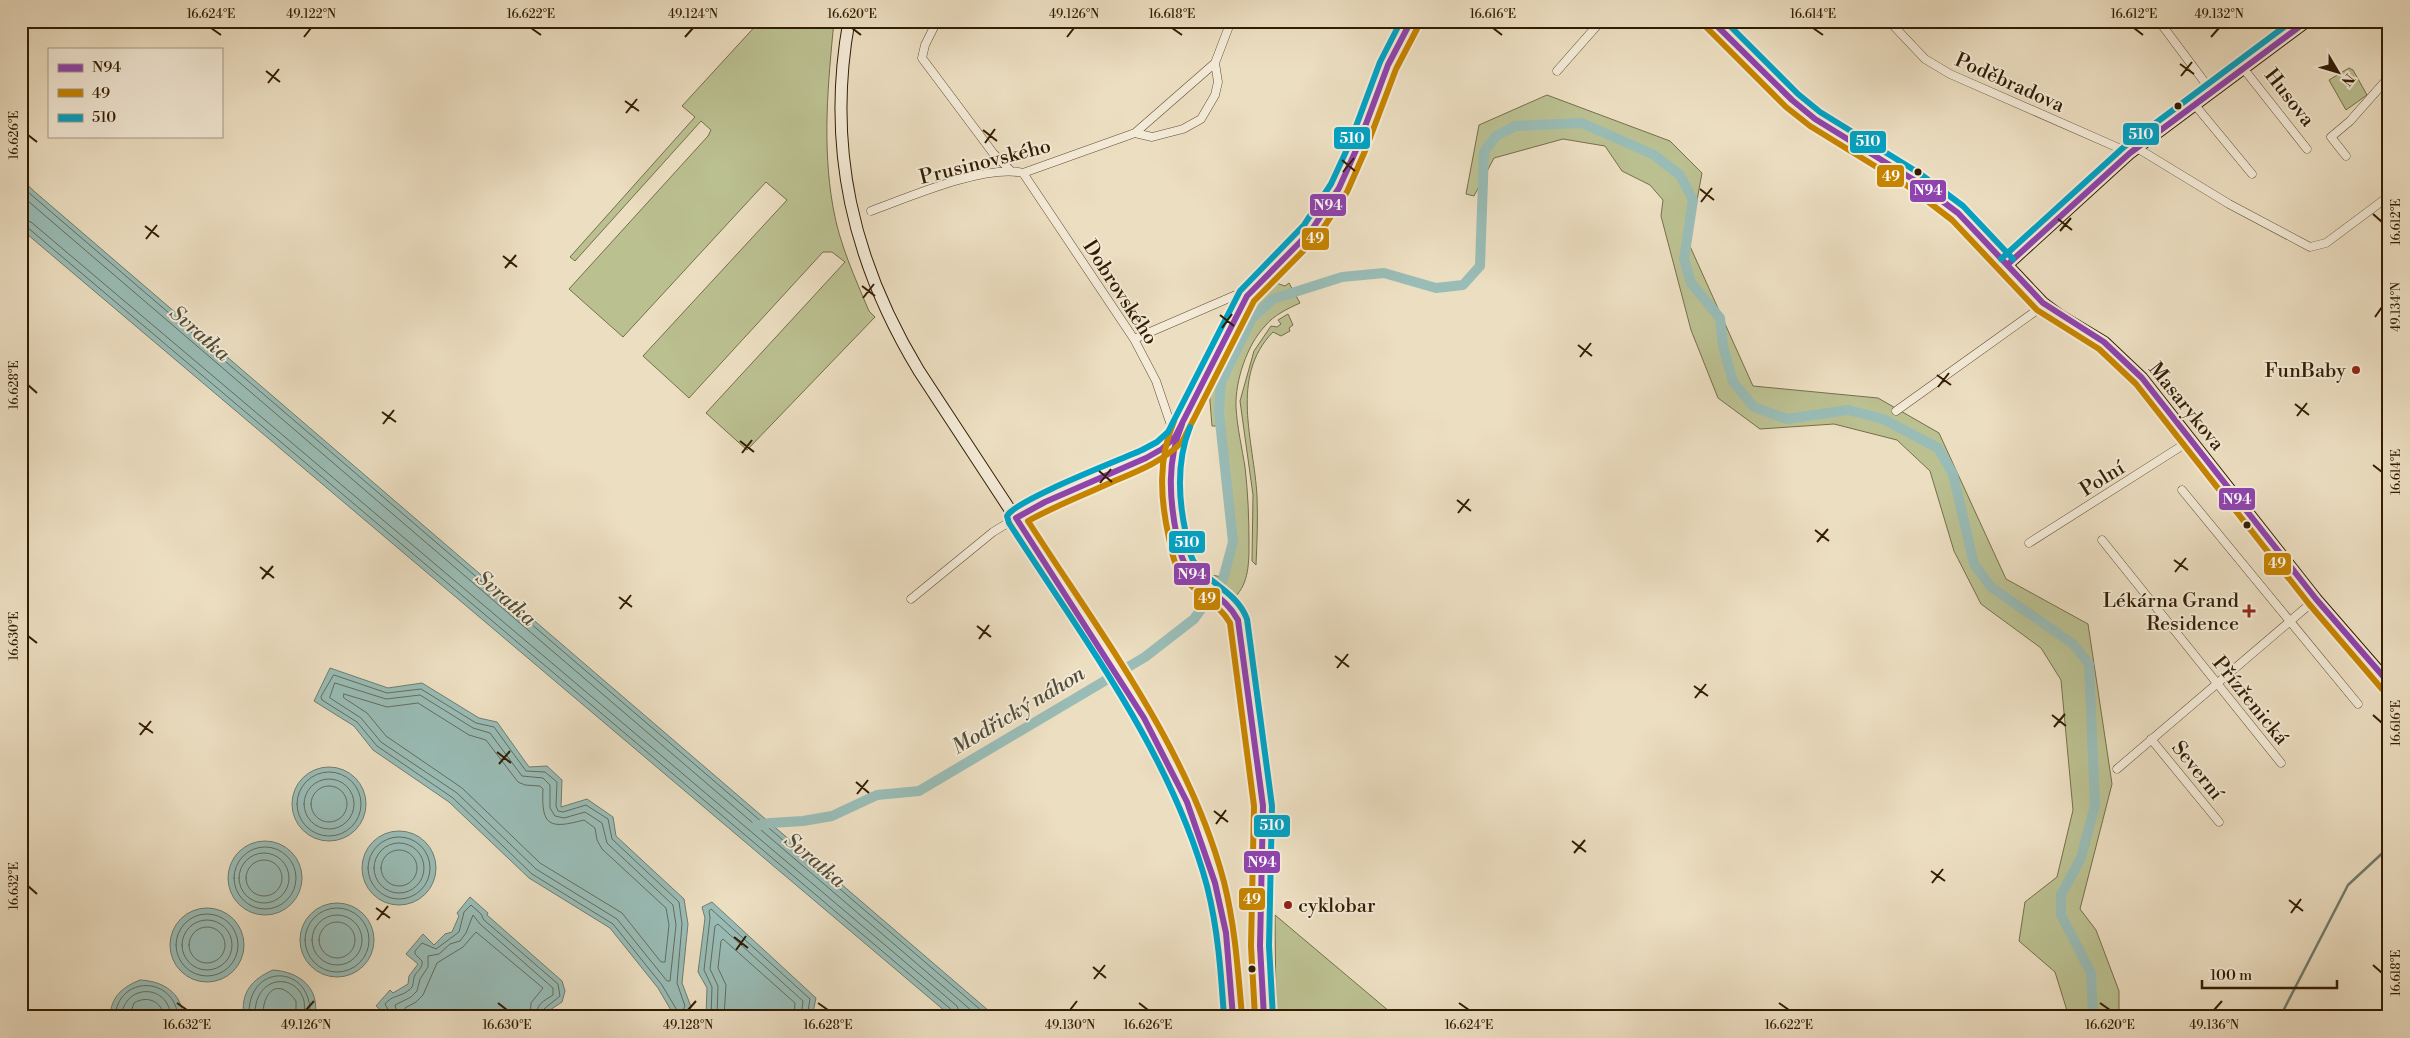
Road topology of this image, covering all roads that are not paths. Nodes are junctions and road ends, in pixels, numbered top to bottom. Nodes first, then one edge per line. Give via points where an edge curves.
1 (849, 21) edge
2 (937, 21) edge
3 (1231, 21) edge
4 (1411, 21) edge
5 (1600, 21) edge
6 (1712, 21) edge
7 (1890, 21) edge
8 (2158, 21) edge
9 (2307, 21) edge
10 (2384, 21) edge
11 (2389, 28) edge
12 (1215, 63) junction
13 (2243, 68) junction
14 (1557, 71) dead end
15 (2389, 77) edge
16 (2212, 92) junction
17 (2195, 105) junction
18 (1135, 133) junction
19 (2307, 149) dead end
20 (2133, 150) junction
21 (2346, 156) dead end
22 (1010, 170) junction
23 (1023, 173) junction
24 (2252, 174) dead end
25 (2389, 196) edge
26 (871, 211) dead end
27 (2006, 265) junction
28 (1247, 296) junction
29 (2043, 303) junction
30 (1134, 339) junction
31 (1896, 411) dead end
32 (1175, 436) junction
33 (2191, 440) junction
34 (2182, 490) dead end
35 (1016, 518) junction
36 (2102, 540) dead end
37 (2030, 543) dead end
38 (911, 598) dead end
39 (2316, 600) junction
40 (2290, 622) junction
41 (2218, 683) junction
42 (2389, 683) edge
43 (2358, 704) dead end
44 (2152, 739) junction
45 (2281, 763) dead end
46 (2117, 769) dead end
47 (2219, 822) dead end
48 (1233, 1017) edge
49 (1264, 1017) edge

1 - 35 street via 841,81 841,139 849,196 863,254 895,331
2 - 22 street via 922,58 993,153
3 - 12 street, Prusinovského
4 - 28 street via 1388,65 1358,148 1334,196 1310,231
5 - 14 street
6 - 27 street, Masarykova via 1792,100 1816,119 1914,180 1958,213
7 - 20 street, Poděbradova via 1925,59 1950,74
8 - 16 street
9 - 13 street, Husova
10 - 11 street
12 - 18 street, Prusinovského
12 - 18 street, Prusinovského via 1218,82 1215,95 1201,119 1183,129 1152,137
13 - 16 street, Husova
13 - 19 street, Husova
15 - 21 street via 2350,121 2331,137
16 - 17 street, Husova
17 - 20 street, Husova
17 - 24 street
18 - 23 street, Prusinovského
20 - 25 street, Poděbradova via 2310,247 2326,242
20 - 27 street, Husova
22 - 23 street, Prusinovského
22 - 26 street, Prusinovského via 956,182
23 - 30 street, Dobrovského
27 - 29 street, Masarykova
28 - 30 street via 1236,295
28 - 32 street
29 - 31 street
29 - 33 street, Masarykova via 2104,342 2142,378
30 - 32 street, Dobrovského via 1156,381
32 - 35 street via 1146,458
32 - 49 street via 1170,479 1174,524 1183,563 1200,583 1233,607 1238,620 1263,806 1260,954
33 - 37 street, Polní
33 - 39 street, Masarykova
34 - 40 street
35 - 38 street via 993,532
35 - 48 street via 1128,691 1171,767 1202,841 1215,884 1226,933
36 - 41 street, Přízřenická
39 - 40 street, Severní
39 - 42 street, Masarykova
40 - 41 street, Severní
40 - 43 street
41 - 44 street, Severní
41 - 45 street, Přízřenická
44 - 46 street, Severní
44 - 47 street, Severní

